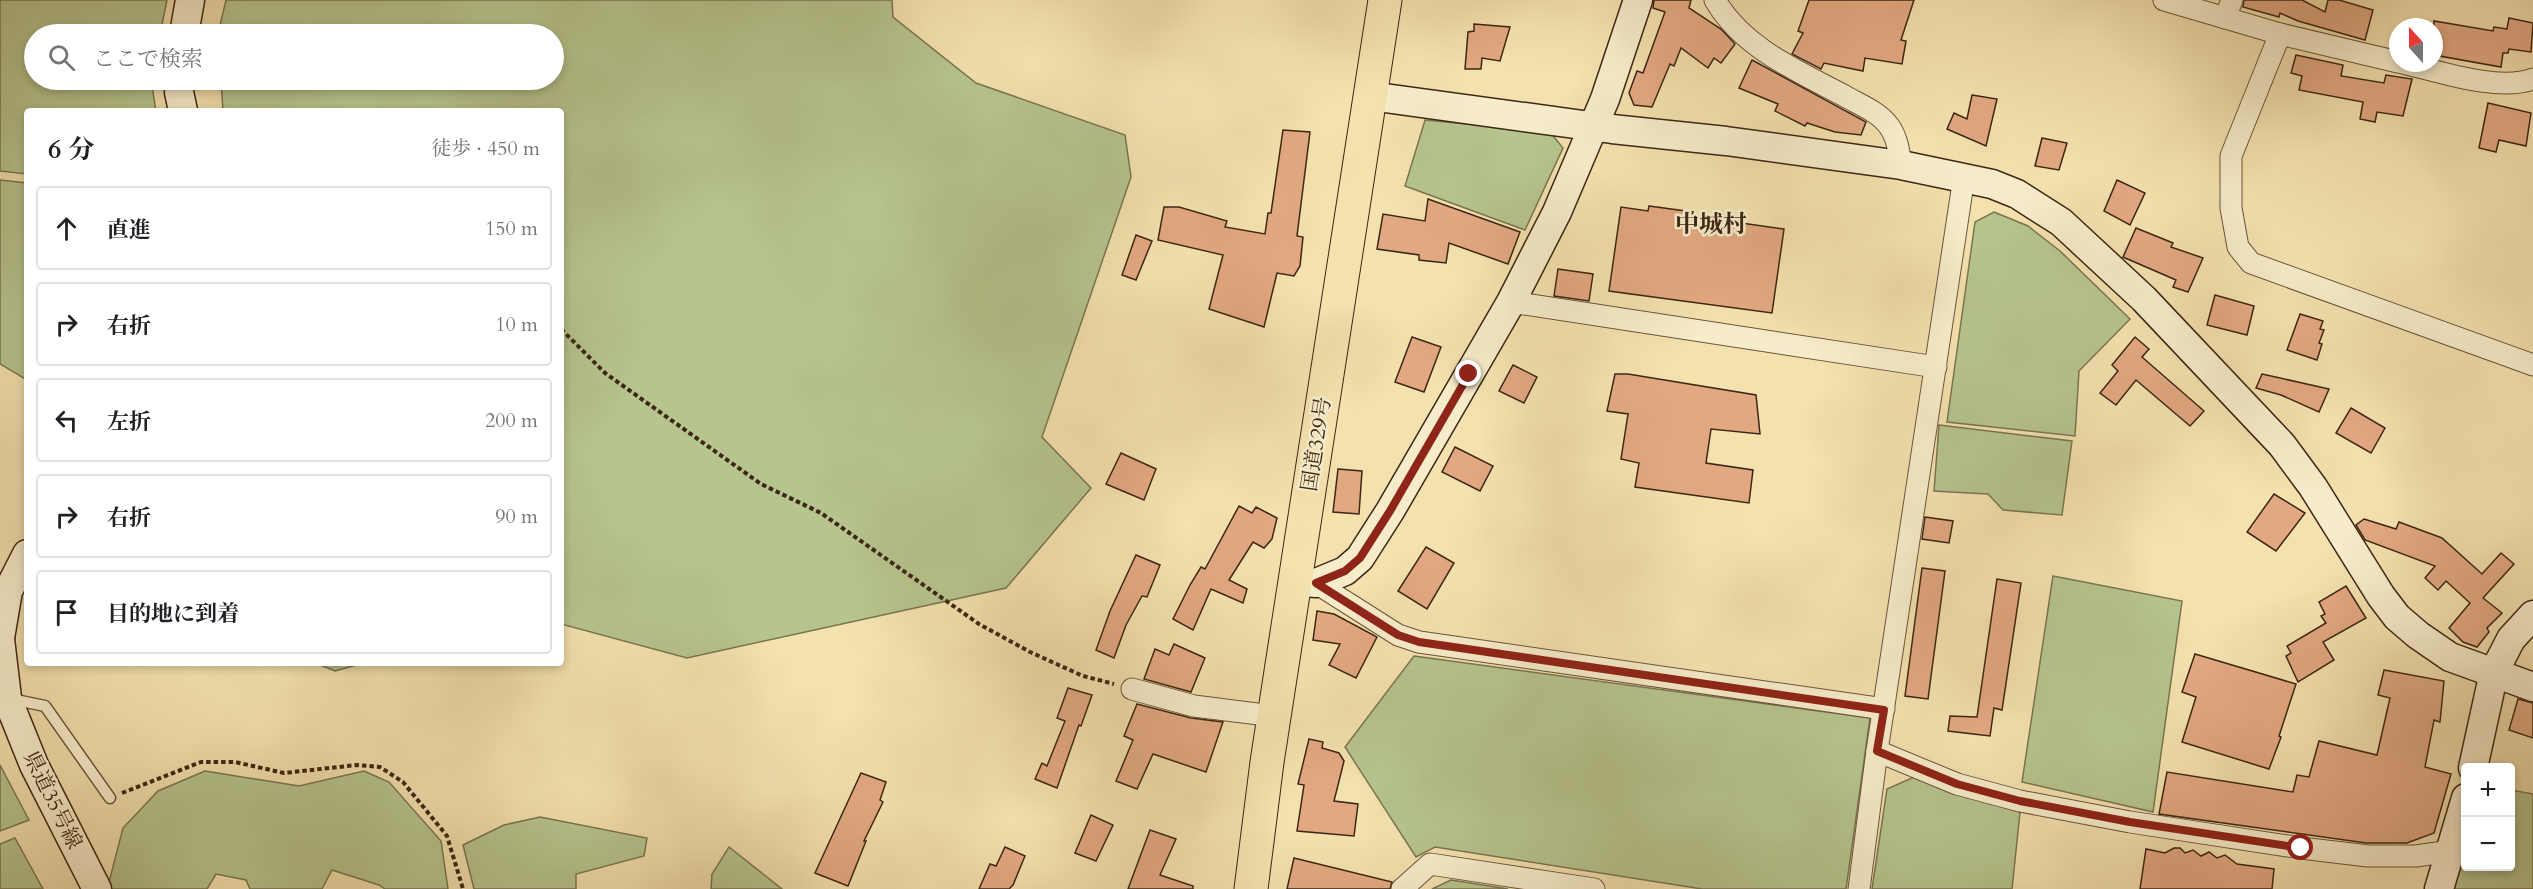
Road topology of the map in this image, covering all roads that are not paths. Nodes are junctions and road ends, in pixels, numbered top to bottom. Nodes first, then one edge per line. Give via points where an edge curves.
1 (190, 0) edge
2 (1385, 0) edge
3 (1638, 0) edge
4 (1715, 0) edge
5 (2164, 0) edge
6 (2228, 9) edge
7 (186, 24) edge
8 (2280, 34) junction
9 (2389, 60) edge
10 (2443, 71) edge
11 (2533, 79) edge
12 (179, 90) edge
13 (1370, 96) junction
14 (182, 108) edge
15 (1593, 126) junction
16 (1901, 165) junction
17 (1964, 177) junction
18 (1511, 302) junction
19 (2533, 365) edge
20 (1935, 368) junction
21 (24, 560) edge
22 (1305, 582) junction
23 (2533, 615) edge
24 (0, 638) edge
25 (2494, 672) junction
26 (2533, 687) edge
27 (1132, 689) road end
28 (7, 698) junction
29 (1884, 710) junction
30 (1274, 716) junction
31 (1877, 751) junction
32 (2474, 763) edge
33 (110, 798) road end
34 (2461, 816) edge
35 (2451, 851) junction
36 (97, 889) edge
37 (1251, 889) edge
38 (1402, 889) edge
39 (1594, 889) edge
40 (1859, 889) edge
41 (2439, 889) edge

1 - 7 street
2 - 13 highway, 国道329号
3 - 15 street
4 - 16 street via 1747,39 1873,112 1889,126
5 - 6 street
6 - 8 street
8 - 9 street
8 - 19 street via 2231,156 2231,208 2238,247 2251,263
10 - 11 street via 2495,82 2522,83
12 - 14 street
13 - 15 street
13 - 22 highway, 国道329号
15 - 16 street
15 - 18 street via 1557,212
16 - 17 street
17 - 20 street
17 - 25 street via 2017,194 2061,222 2128,284 2282,445 2397,617 2450,657
18 - 20 street
18 - 22 street via 1360,558 1345,571
20 - 29 street
21 - 24 street, 県道35号線 via 8,591
22 - 29 street via 1398,635 1419,642
22 - 30 highway, 国道329号
23 - 25 street via 2511,639
24 - 28 street, 県道35号線
25 - 26 street
25 - 32 street
27 - 30 street via 1194,706
28 - 33 lane via 45,706
28 - 36 street, 県道35号線 via 34,765
29 - 31 street
30 - 37 highway, 国道329号
31 - 35 street via 1957,784 2020,801 2130,822 2368,856
31 - 40 street
34 - 35 street
35 - 41 street
38 - 39 street via 1430,864

